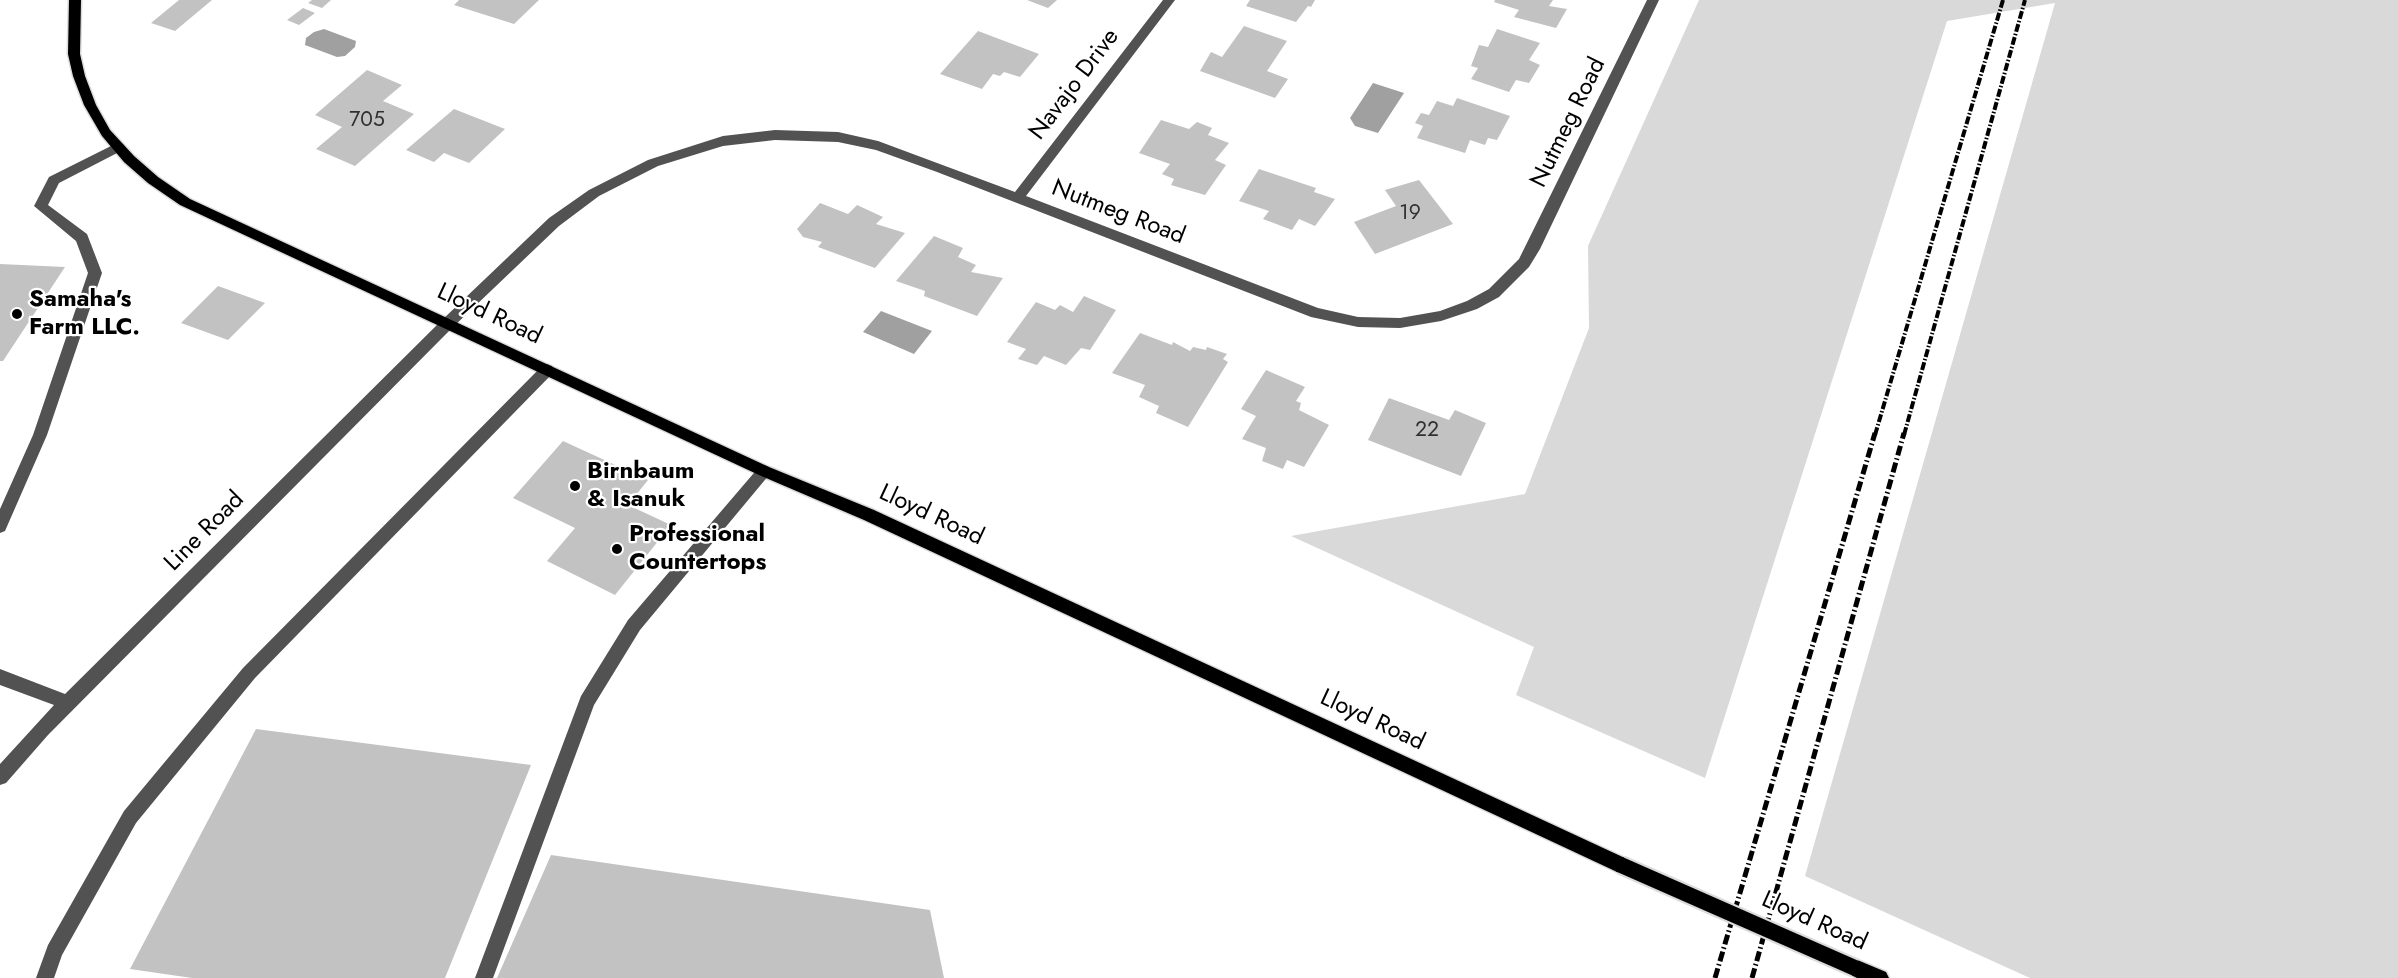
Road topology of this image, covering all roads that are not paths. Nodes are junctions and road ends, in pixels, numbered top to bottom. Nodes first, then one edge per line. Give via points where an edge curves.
1 (75, 0) edge
2 (1169, 0) edge
3 (1653, 0) edge
4 (119, 147) junction
5 (1018, 198) junction
6 (447, 324) junction
7 (547, 370) junction
8 (764, 471) junction
9 (0, 526) edge
10 (0, 677) edge
11 (68, 704) junction
12 (0, 777) edge
13 (45, 978) edge
14 (484, 978) edge
15 (1880, 978) edge

1 - 4 main road, Lloyd Road via 74,54 79,76 90,105
2 - 5 street, Navajo Drive
3 - 5 street, Nutmeg Road via 1524,263 1494,293 1442,316 1400,323 1358,322 1316,313
4 - 6 main road, Lloyd Road via 153,180 185,202
4 - 9 street via 54,180 41,206 82,238 95,273 40,435
5 - 6 street, Nutmeg Road via 878,146 838,137 775,135 723,141 653,163 594,193 554,222
6 - 7 main road, Lloyd Road
6 - 11 street, Line Road
7 - 8 main road, Lloyd Road
7 - 13 street via 249,673 137,808 54,951
8 - 14 street via 634,625 587,701
8 - 15 main road, Lloyd Road, bridge via 879,519 1622,865
10 - 11 street
11 - 12 street, Line Road

